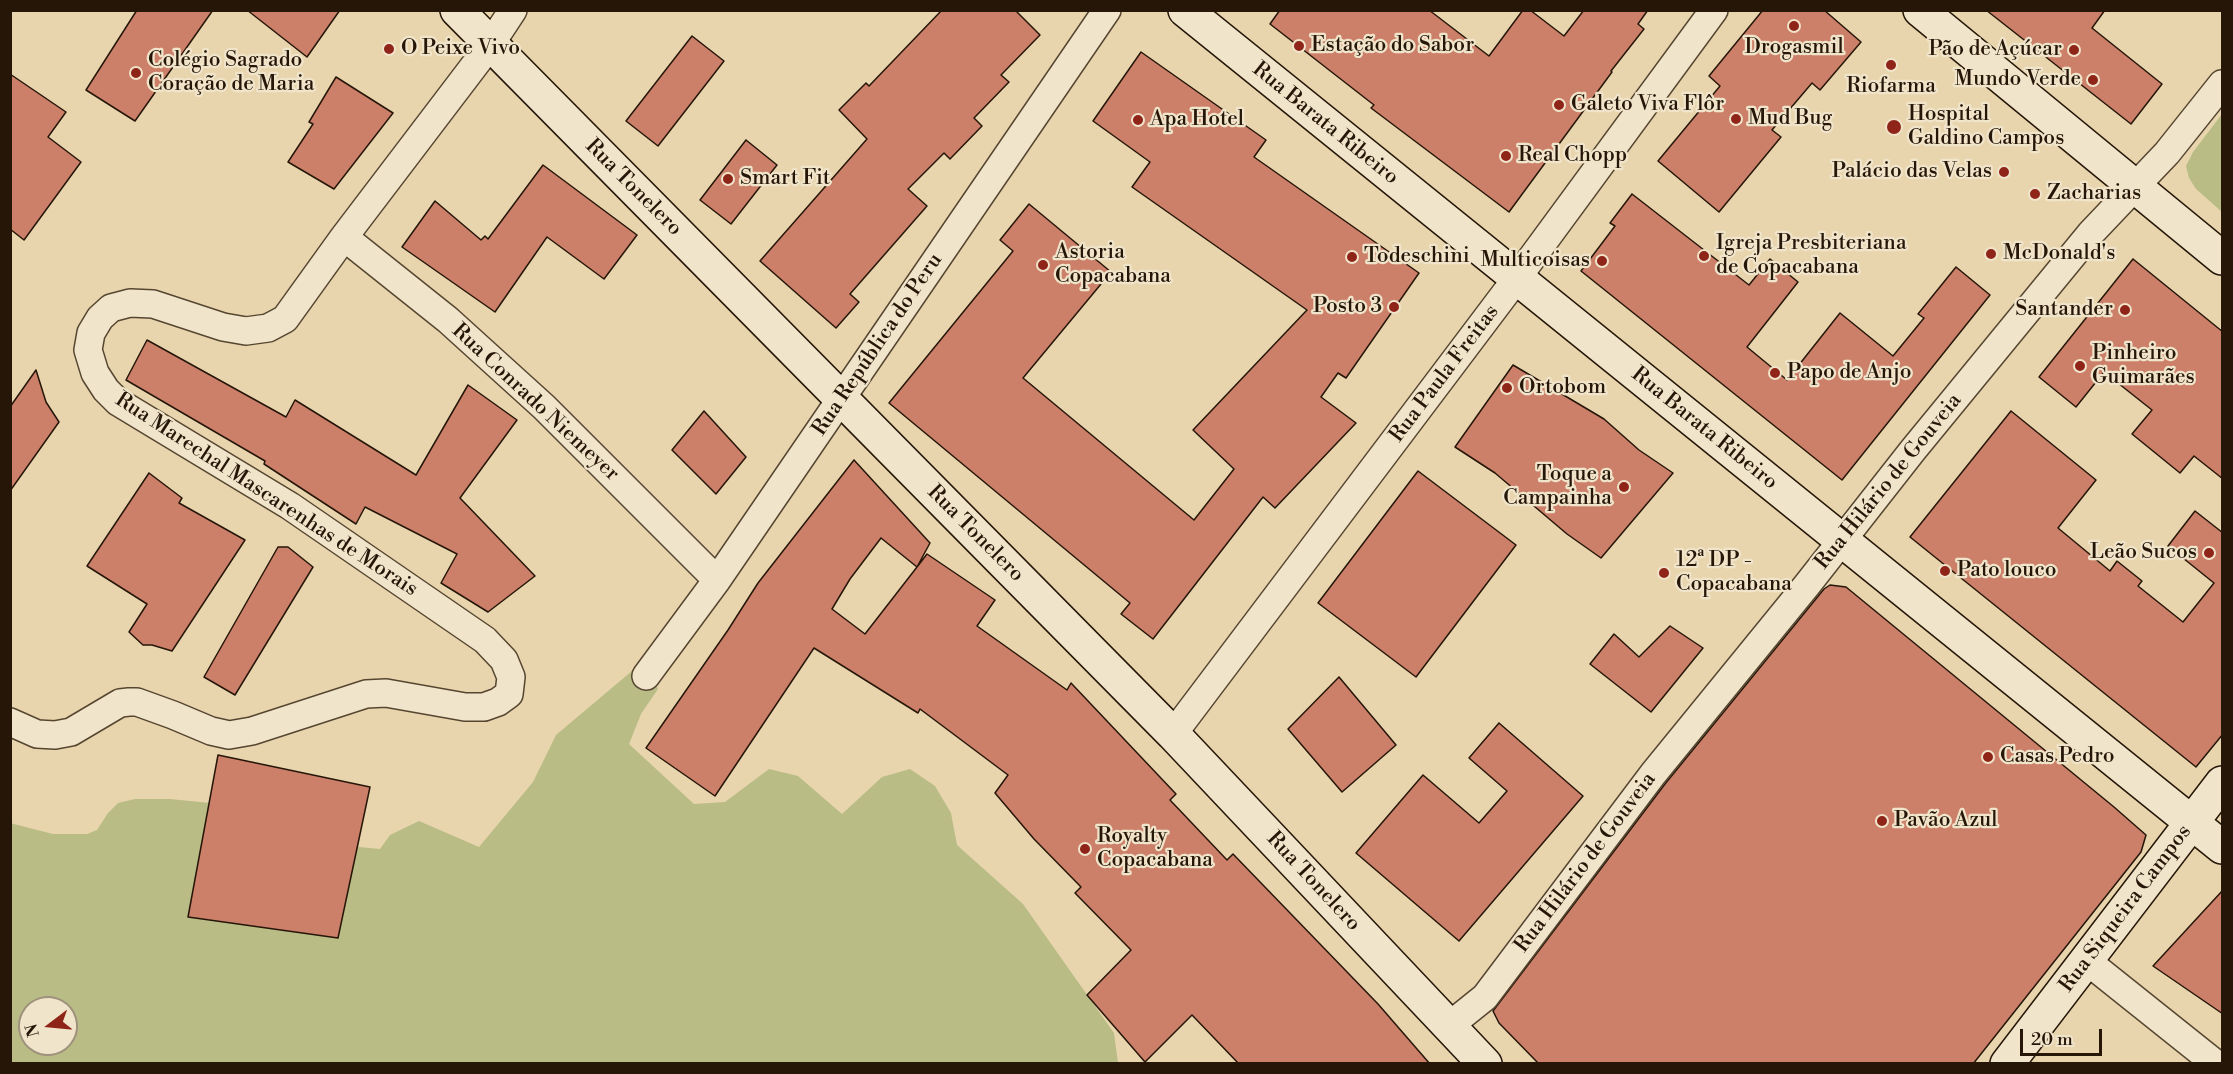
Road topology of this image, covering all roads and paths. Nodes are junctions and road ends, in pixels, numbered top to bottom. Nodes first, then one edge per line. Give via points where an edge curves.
1 (457, 10) edge
2 (513, 10) edge
3 (1107, 10) edge
4 (1185, 10) edge
5 (1714, 10) edge
6 (1920, 10) edge
7 (490, 45) junction
8 (2223, 84) edge
9 (2135, 188) junction
10 (344, 237) junction
11 (2223, 258) edge
12 (1517, 278) junction
13 (842, 399) junction
14 (1842, 541) junction
15 (717, 580) junction
16 (646, 676) dead end
17 (10, 722) edge
18 (1173, 734) junction
19 (2223, 783) edge
20 (2192, 822) junction
21 (2223, 848) edge
22 (2087, 961) junction
23 (1449, 1026) junction
24 (1485, 1064) edge
25 (2007, 1064) edge
26 (2216, 1064) edge

1 - 7 main road, Rua Tonelero
2 - 7 street, Rua Marechal Mascarenhas de Morais
3 - 13 street, Rua República do Peru
4 - 12 main road, Rua Barata Ribeiro
5 - 12 street, Rua Paula Freitas
6 - 9 main road
7 - 10 street, Rua Marechal Mascarenhas de Morais
7 - 13 main road, Rua Tonelero
8 - 9 street, Rua Hilário de Gouveia
9 - 11 main road
9 - 14 street, Rua Hilário de Gouveia via 2083,242
10 - 15 street, Rua Conrado Niemeyer via 448,320 544,407
10 - 17 street, Rua Marechal Mascarenhas de Morais via 285,319 268,328 246,331 223,327 153,304 130,303 111,308 91,333 88,350 94,373 118,402 290,506 485,640 504,660 511,677 509,694 498,702 465,708 386,693 366,694 229,735 137,702 120,703 72,732 55,735 37,734
12 - 14 main road, Rua Barata Ribeiro
12 - 18 street, Rua Paula Freitas
13 - 15 street, Rua República do Peru
13 - 18 main road, Rua Tonelero
14 - 20 main road, Rua Barata Ribeiro
14 - 23 street, Rua Hilário de Gouveia via 1653,774 1485,997
15 - 16 street, Rua República do Peru
18 - 23 main road, Rua Tonelero
19 - 20 main road, Rua Siqueira Campos
20 - 21 main road, Rua Barata Ribeiro
20 - 22 main road, Rua Siqueira Campos
22 - 25 main road, Rua Siqueira Campos
22 - 26 street
23 - 24 main road, Rua Tonelero

